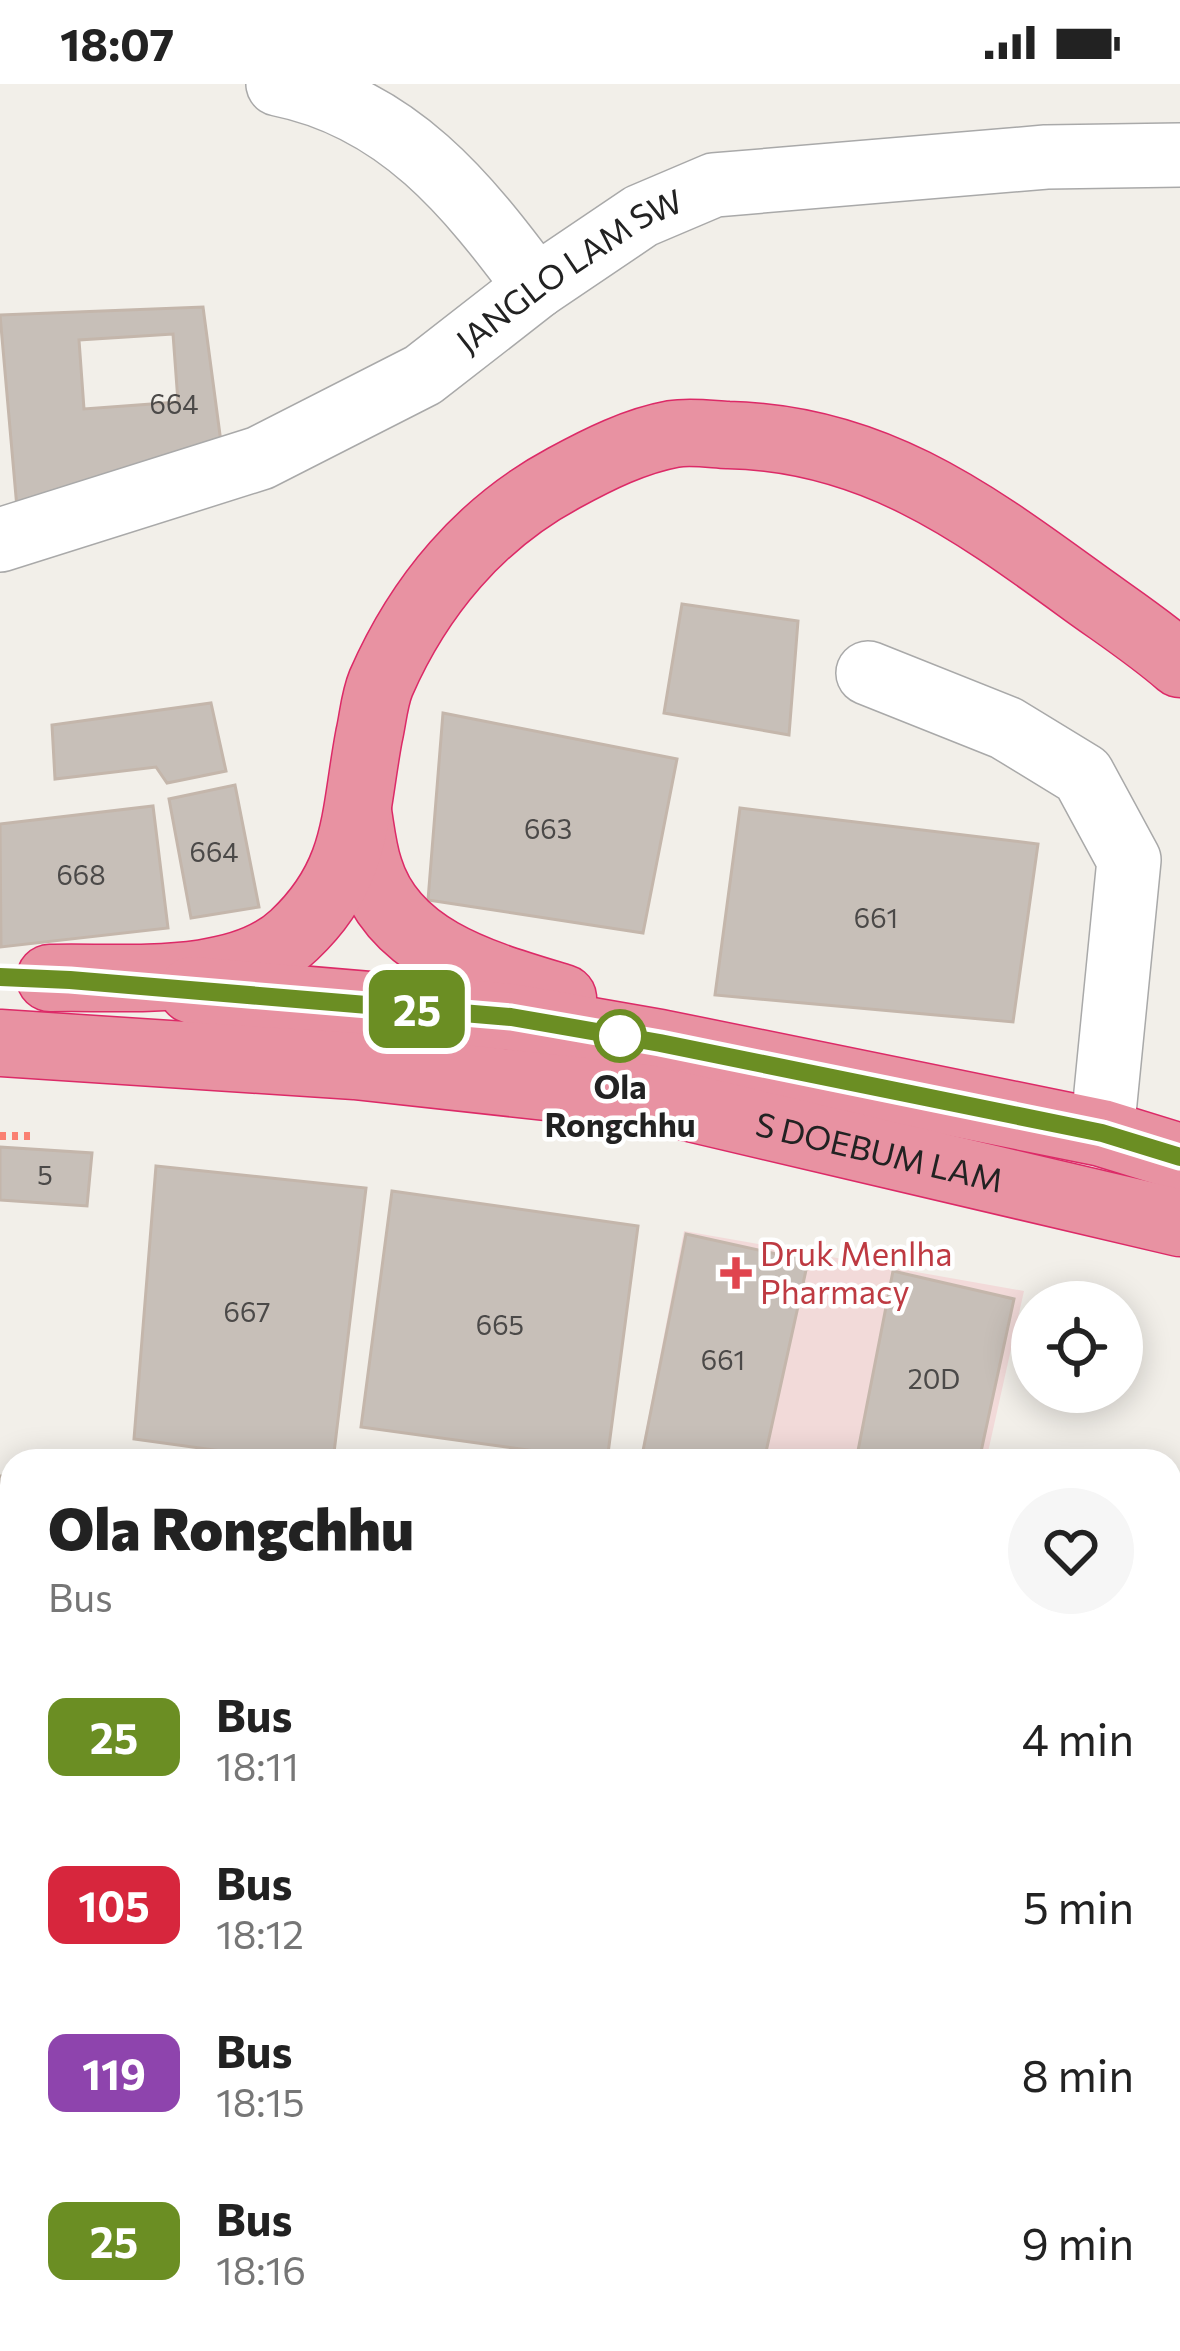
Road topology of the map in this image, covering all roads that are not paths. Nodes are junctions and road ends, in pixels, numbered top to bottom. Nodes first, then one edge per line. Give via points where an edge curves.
1 (278, 84) edge
2 (1180, 155) edge
3 (536, 287) junction
4 (0, 539) edge
5 (1180, 664) edge
6 (868, 673) dead end
7 (358, 812) junction
8 (25, 978) edge
9 (0, 1043) edge
10 (660, 1043) junction
11 (1102, 1133) junction
12 (1180, 1157) edge
13 (1052, 1192) junction
14 (1180, 1223) edge
15 (1180, 1269) edge

1 - 3 street via 318,92 382,122 477,207
2 - 3 street, JANGLO LAM SW via 1046,157 714,184 641,217
3 - 4 street, JANGLO LAM SW via 423,375 260,458
5 - 7 highway via 937,491 848,453 769,436 676,433 608,454 534,494 467,549 414,616 379,688
6 - 11 street via 1006,728 1083,775 1129,860
7 - 8 highway via 346,864 322,905 262,956 217,973
7 - 10 highway via 369,870 392,914 421,943 590,1006
8 - 10 highway, S DOEBUM LAM via 511,1017
9 - 13 highway, S DOEBUM LAM via 355,1066 648,1098
10 - 11 highway, S DOEBUM LAM
11 - 12 highway, S DOEBUM LAM
13 - 14 highway, S DOEBUM LAM
13 - 15 highway

